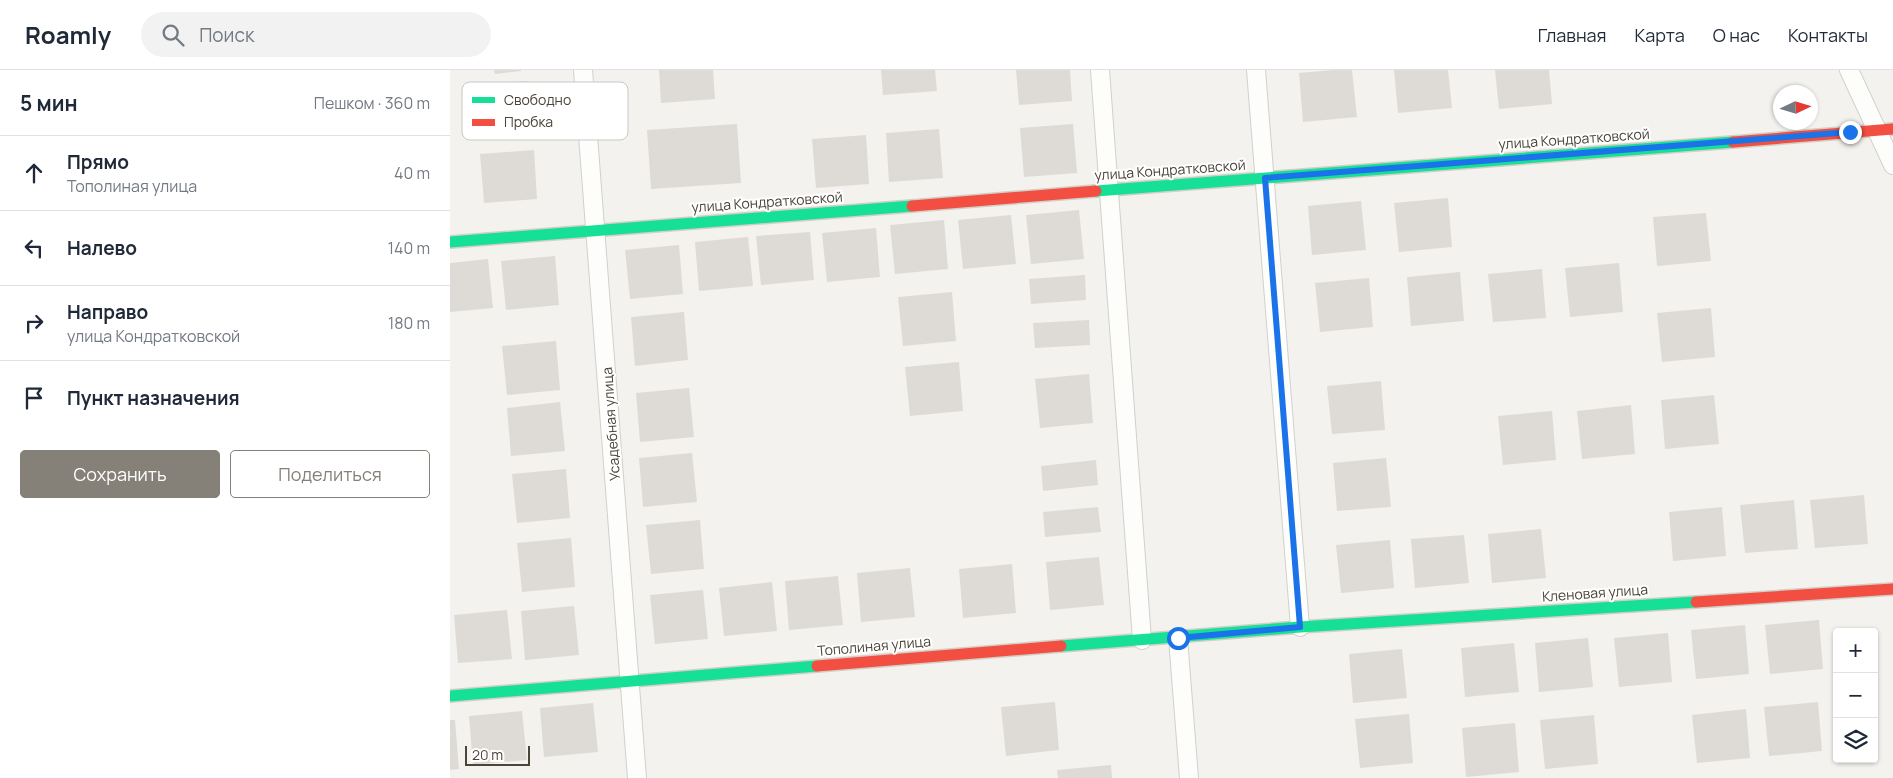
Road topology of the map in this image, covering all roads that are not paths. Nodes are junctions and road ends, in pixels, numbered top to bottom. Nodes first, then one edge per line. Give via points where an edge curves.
1 (1100, 70) edge
2 (1256, 70) edge
3 (1849, 70) edge
4 (1885, 129) edge
5 (589, 140) edge
6 (1893, 165) edge
7 (1265, 178) junction
8 (1108, 190) junction
9 (597, 230) junction
10 (450, 242) edge
11 (1893, 589) edge
12 (1300, 627) junction
13 (1178, 638) junction
14 (1142, 640) junction
15 (629, 681) junction
16 (450, 696) edge
17 (636, 778) edge
18 (1189, 778) edge

1 - 8 street
2 - 7 street
3 - 4 street
4 - 6 street
4 - 7 street, улица Кондратковской
5 - 9 street, Усадебная улица
7 - 8 street, улица Кондратковской
7 - 12 street
8 - 9 street, улица Кондратковской
8 - 14 street
9 - 10 street, улица Кондратковской
9 - 15 street, Усадебная улица
11 - 12 street, Кленовая улица
12 - 13 street, Тополиная улица
13 - 14 street, Тополиная улица
13 - 18 street
14 - 15 street, Тополиная улица
15 - 16 street, Тополиная улица
15 - 17 street, Усадебная улица

